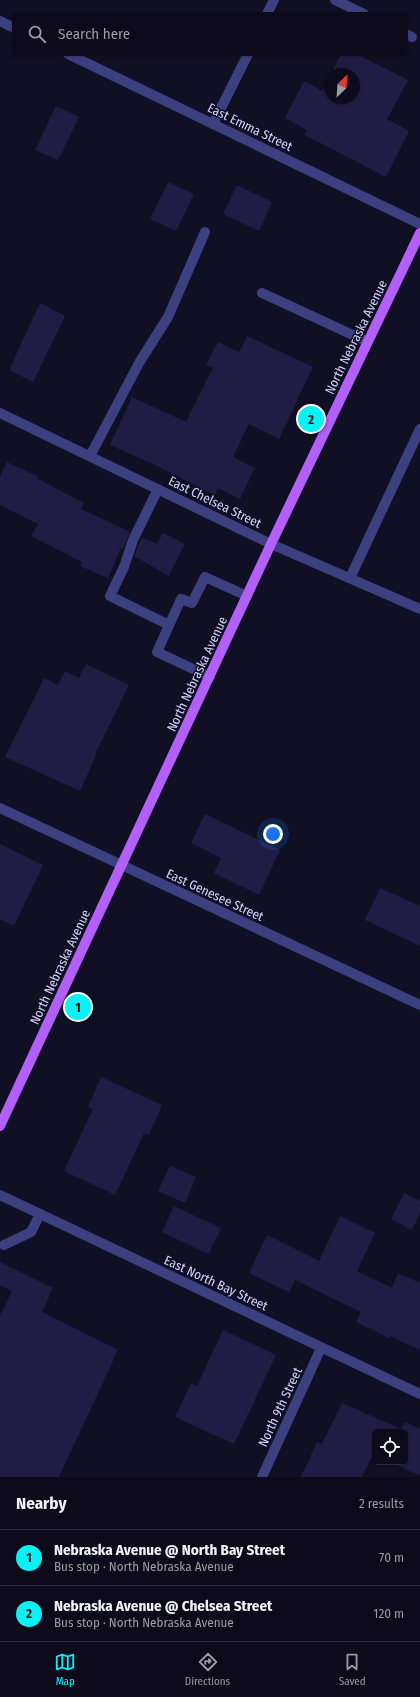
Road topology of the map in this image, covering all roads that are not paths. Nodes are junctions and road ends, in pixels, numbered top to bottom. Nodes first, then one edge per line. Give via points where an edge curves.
1 (274, 0) edge
2 (335, 0) edge
3 (268, 12) edge
4 (360, 12) edge
5 (0, 21) edge
6 (12, 27) edge
7 (72, 56) edge
8 (247, 56) edge
9 (213, 124) junction
10 (420, 224) edge
11 (205, 232) dead end
12 (420, 233) edge
13 (262, 293) dead end
14 (368, 342) junction
15 (0, 413) edge
16 (420, 429) edge
17 (90, 456) junction
18 (158, 489) junction
19 (271, 544) junction
20 (350, 578) junction
21 (247, 596) junction
22 (420, 610) edge
23 (169, 625) junction
24 (210, 677) junction
25 (0, 808) edge
26 (122, 866) junction
27 (420, 1005) edge
28 (0, 1126) edge
29 (0, 1195) edge
30 (40, 1214) junction
31 (1, 1248) edge
32 (321, 1348) junction
33 (420, 1394) edge
34 (262, 1477) edge

1 - 3 street
2 - 4 street
5 - 6 street
7 - 9 street, East Emma Street
8 - 9 street
9 - 10 street, East Emma Street
11 - 17 street via 168,317 139,363
12 - 14 main road, North Nebraska Avenue
13 - 14 street
14 - 19 main road, North Nebraska Avenue
15 - 17 street, East Chelsea Street
16 - 20 street
17 - 18 street, East Chelsea Street
18 - 19 street, East Chelsea Street
18 - 23 street via 110,596
19 - 20 street, East Chelsea Street
19 - 21 main road, North Nebraska Avenue
20 - 22 street, East Chelsea Street
21 - 23 street via 205,577 192,603 181,599
21 - 24 main road, North Nebraska Avenue
23 - 24 street via 157,652
24 - 26 main road, North Nebraska Avenue
25 - 26 street, East Genesee Street
26 - 27 street, East Genesee Street
26 - 28 main road, North Nebraska Avenue
29 - 30 street, East North Bay Street
30 - 31 street via 31,1232
30 - 32 street, East North Bay Street
32 - 33 street, East North Bay Street
32 - 34 street, North 9th Street

